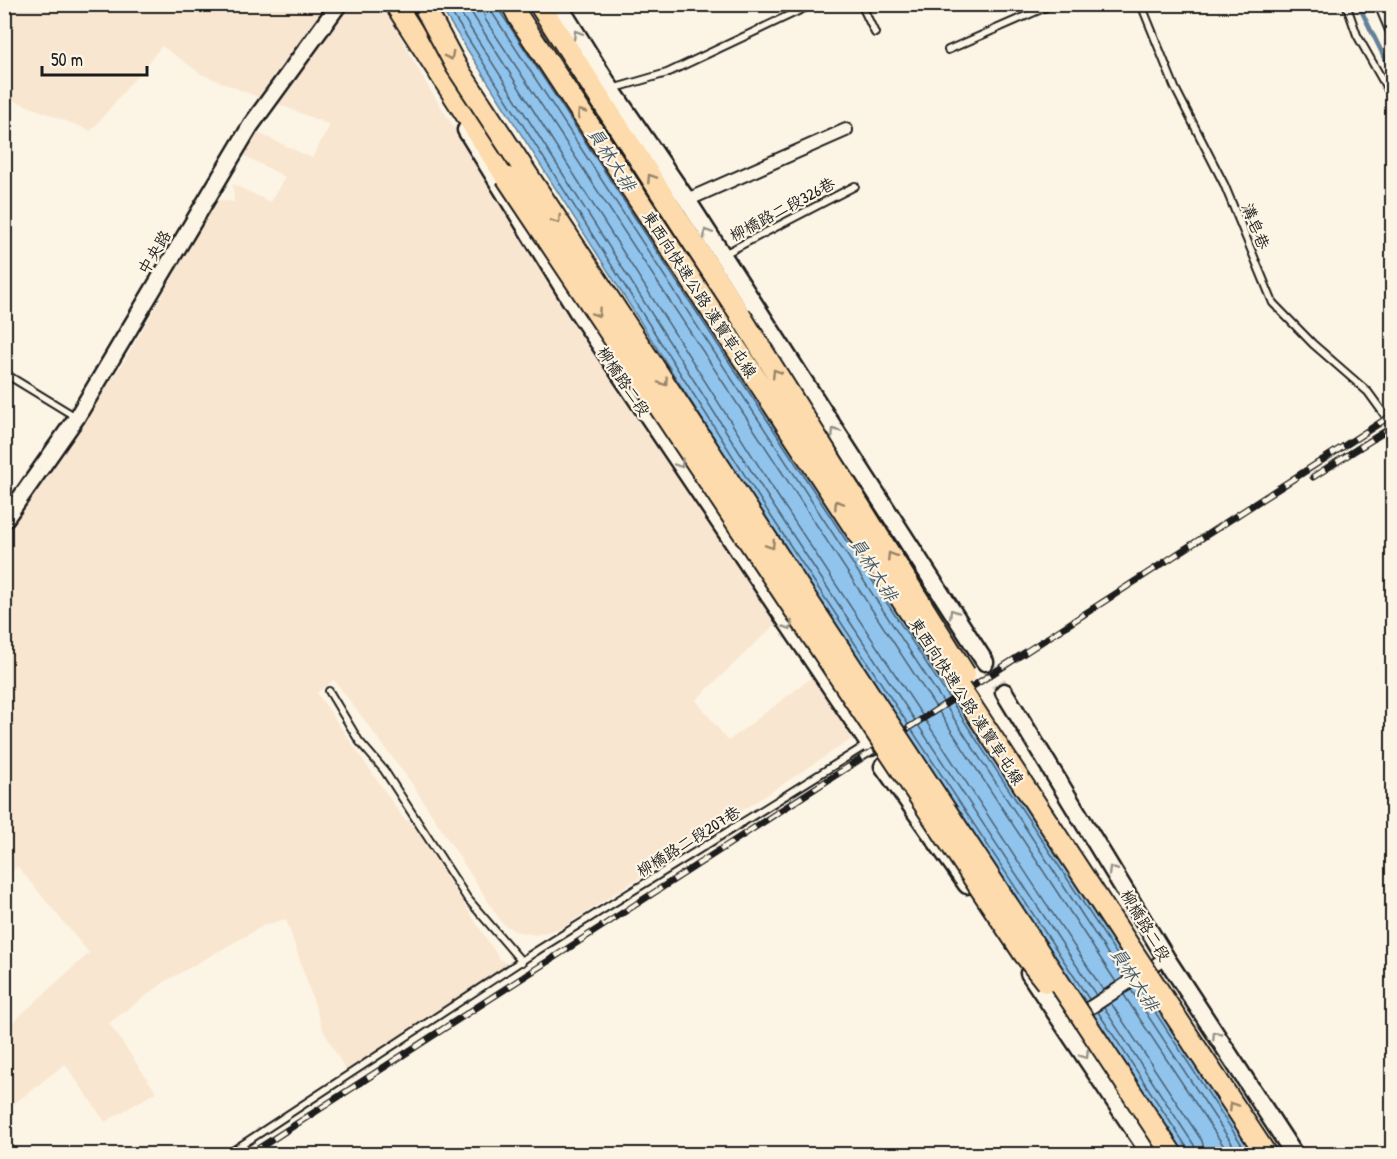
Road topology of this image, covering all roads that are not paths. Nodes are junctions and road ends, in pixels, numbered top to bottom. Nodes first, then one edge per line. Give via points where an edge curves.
1 (339, 4) edge
2 (394, 4) edge
3 (423, 4) edge
4 (512, 4) edge
5 (539, 4) edge
6 (558, 4) edge
7 (813, 4) edge
8 (861, 4) edge
9 (1053, 4) edge
10 (1141, 4) edge
11 (1346, 4) edge
12 (1381, 4) edge
13 (1392, 30) edge
14 (875, 33) dead end
15 (948, 50) dead end
16 (611, 89) junction
17 (1392, 97) edge
18 (846, 130) dead end
19 (855, 186) dead end
20 (687, 200) junction
21 (721, 256) junction
22 (4, 373) edge
23 (77, 417) junction
24 (1392, 425) edge
25 (4, 520) edge
26 (985, 662) tunnel mouth
27 (329, 691) dead end
28 (1004, 692) tunnel mouth
29 (870, 746) joint
30 (883, 766) dead end
31 (1105, 912) junction
32 (1166, 958) junction
33 (522, 962) junction
34 (1079, 1006) junction
35 (1065, 1024) junction
36 (228, 1155) edge
37 (1150, 1155) edge
38 (1172, 1155) edge
39 (1266, 1155) edge
40 (1294, 1155) edge

1 - 23 street, 中央路 via 251,125
2 -> 29 main road, 柳橋路二段 via 479,154 578,312
2 -> 34 highway, bridge via 1024,954 1041,977
3 -> 34 highway, bridge via 456,66
31 -> 4 highway, 東西向快速公路 漢寶草屯線, bridge
31 -> 5 highway, bridge via 1077,852 740,315
16 -> 6 main road
7 - 16 lane via 667,73
8 - 14 lane
9 - 15 lane
10 - 24 lane, 溝皂巷 via 1175,88 1224,184 1273,303 1368,392
11 - 17 lane via 1357,35
12 - 13 street
16 - 20 main road
18 - 20 street
19 - 21 lane, 柳橋路二段326巷
21 -> 20 main road
26 -> 21 main road
22 - 23 lane
23 - 25 street, 中央路
27 - 33 lane via 467,898
32 -> 28 main road, 柳橋路二段
29 - 33 lane, 柳橋路二段207巷
30 - 35 main road
39 -> 31 highway, 東西向快速公路 漢寶草屯線, bridge
32 - 34 street
40 -> 32 main road, 柳橋路二段
33 - 36 lane, 柳橋路二段207巷
34 - 35 street
34 - 38 highway, bridge
35 -> 37 main road

